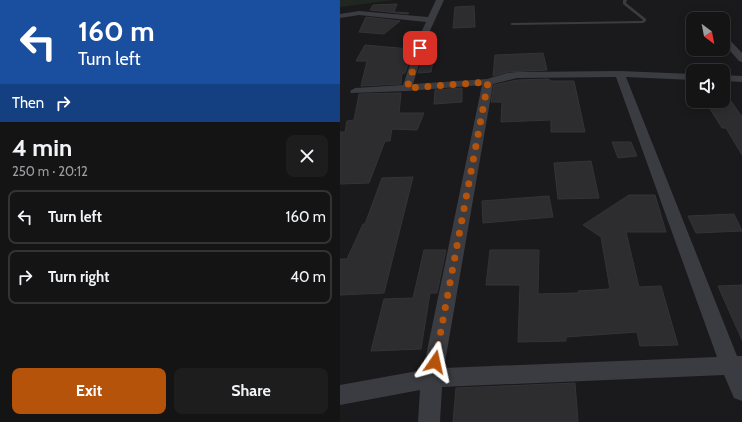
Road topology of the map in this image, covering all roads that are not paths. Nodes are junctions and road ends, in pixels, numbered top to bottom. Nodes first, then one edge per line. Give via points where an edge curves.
1 (440, 0) edge
2 (625, 0) edge
3 (340, 16) edge
4 (431, 20) junction
5 (512, 24) dead end
6 (730, 46) edge
7 (742, 59) edge
8 (620, 74) junction
9 (686, 77) edge
10 (730, 78) edge
11 (742, 79) edge
12 (488, 82) junction
13 (407, 88) junction
14 (355, 91) dead end
15 (736, 365) edge
16 (432, 378) junction
17 (742, 391) edge
18 (340, 395) edge
19 (429, 422) edge

1 - 4 street
2 - 5 lane via 624,3 645,20 643,22
3 - 4 street via 359,13
4 - 13 street
6 - 7 street
8 - 9 street
8 - 12 street via 507,76
8 - 15 street
10 - 11 street
12 - 13 street
12 - 16 street
13 - 14 street
15 - 16 street
15 - 17 street
16 - 18 street
16 - 19 street

